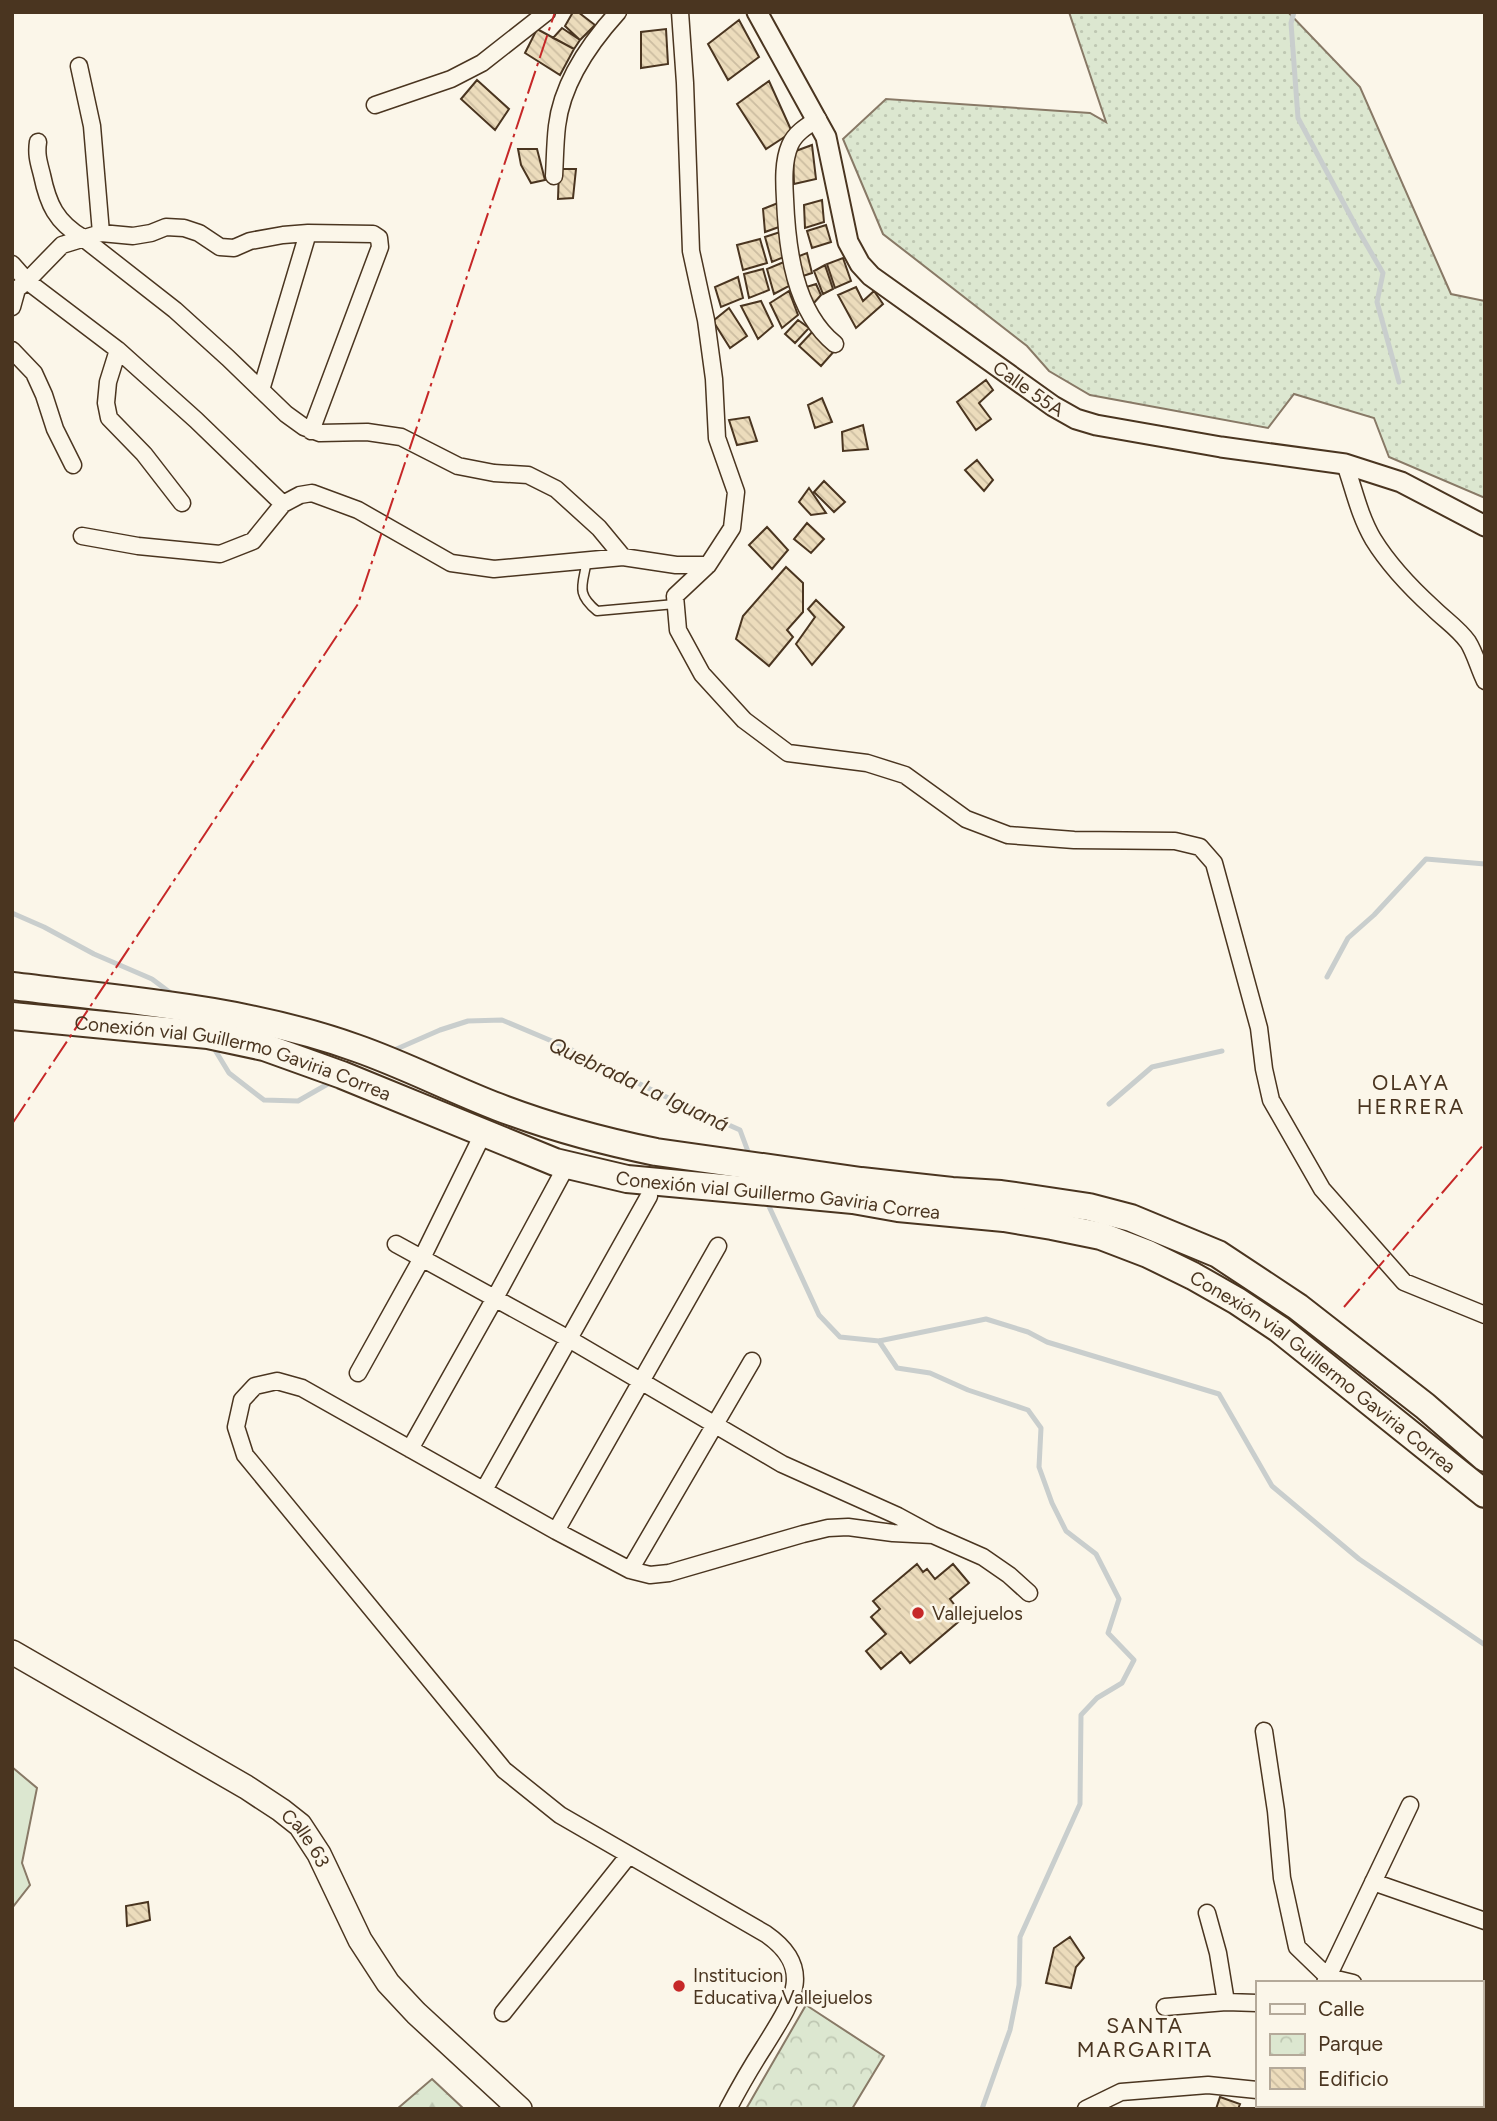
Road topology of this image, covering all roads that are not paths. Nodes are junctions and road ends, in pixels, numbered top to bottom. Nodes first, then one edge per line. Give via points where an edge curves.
1 (547, 12) edge
2 (618, 12) edge
3 (680, 12) edge
4 (757, 12) edge
5 (79, 66) dead end
6 (375, 105) dead end
7 (818, 119) junction
8 (38, 142) dead end
9 (554, 176) dead end
10 (101, 233) junction
11 (308, 233) junction
12 (83, 238) junction
13 (12, 264) edge
14 (27, 281) junction
15 (12, 307) edge
16 (835, 344) dead end
17 (12, 350) edge
18 (118, 350) junction
19 (261, 390) junction
20 (311, 430) junction
21 (1345, 464) junction
22 (73, 466) dead end
23 (182, 503) dead end
24 (283, 504) junction
25 (1485, 526) edge
26 (82, 536) dead end
27 (623, 557) junction
28 (587, 560) junction
29 (708, 565) junction
30 (675, 604) junction
31 (1485, 681) edge
32 (12, 986) edge
33 (12, 1016) edge
34 (478, 1144) dead end
35 (562, 1174) dead end
36 (857, 1190) junction
37 (649, 1196) dead end
38 (396, 1244) dead end
39 (718, 1246) dead end
40 (422, 1258) junction
41 (495, 1298) junction
42 (1485, 1315) edge
43 (569, 1339) junction
44 (752, 1361) dead end
45 (358, 1373) dead end
46 (643, 1381) junction
47 (716, 1424) junction
48 (410, 1449) junction
49 (1485, 1458) edge
50 (484, 1490) junction
51 (1485, 1494) edge
52 (556, 1531) junction
53 (933, 1535) junction
54 (629, 1570) junction
55 (1029, 1593) dead end
56 (12, 1652) edge
57 (1264, 1731) dead end
58 (1410, 1805) dead end
59 (629, 1855) junction
60 (1373, 1882) junction
61 (1207, 1913) dead end
62 (1485, 1921) edge
63 (1327, 1980) edge
64 (1226, 2002) junction
65 (1256, 2003) edge
66 (1166, 2007) dead end
67 (503, 2013) dead end
68 (1256, 2090) edge
69 (520, 2109) edge
70 (728, 2109) edge
71 (1086, 2109) edge

1 - 6 street via 482,62 451,79
2 - 9 street via 598,33 570,81 558,124
3 - 29 street via 691,251 706,320 717,438 736,492 732,528
4 - 7 street, Calle 55A
5 - 10 street via 92,126
7 - 16 street via 797,135 787,155 786,227 807,306
7 - 21 street, Calle 55A via 830,148 848,242 860,264 1053,406 1096,425
8 - 12 street via 36,155 46,197 68,229
10 - 11 street via 133,236 184,228 220,247 234,248 250,241
10 - 12 street
11 - 19 street
11 - 20 street via 373,234 381,242
12 - 14 street via 62,246
12 - 19 street via 175,310
13 - 14 street
14 - 15 street via 17,289
14 - 18 street
17 - 22 street via 34,373
18 - 23 street via 108,382 109,418
18 - 24 street
19 - 20 street
20 - 27 street via 401,437 458,466 528,475 556,489
21 - 25 street, Calle 55A via 1401,482
21 - 31 street via 1372,538 1416,592 1469,644
24 - 26 street via 253,541 220,554
24 - 28 street via 312,493 358,510 451,562 494,569
27 - 28 street
27 - 29 street
28 - 30 lane via 582,591 584,600 597,611
29 - 30 street via 675,596
30 - 42 street via 678,631 702,674 744,720 788,753 867,763 905,775 966,819 1008,835 1175,841 1200,847 1214,863 1259,1028 1271,1100 1322,1189 1404,1282
32 - 36 highway, Conexión vial Guillermo Gaviria Correa via 272,1022 357,1048 567,1132
33 - 36 highway, Conexión vial Guillermo Gaviria Correa via 208,1035 264,1047 526,1152 627,1179
34 - 40 street
35 - 41 street
36 - 49 highway, Conexión vial Guillermo Gaviria Correa via 1001,1194 1088,1207 1131,1218 1218,1254 1298,1307
36 - 51 highway, Conexión vial Guillermo Gaviria Correa via 898,1208 1052,1226 1101,1236 1148,1254 1279,1329
37 - 43 street
38 - 40 street
39 - 46 street
40 - 41 street
40 - 45 street
41 - 43 street
41 - 48 street
43 - 46 street
43 - 50 street
44 - 47 street
46 - 47 street
46 - 52 street
47 - 53 street via 782,1464
47 - 54 street
48 - 50 street
48 - 59 street via 302,1388 277,1381 255,1386 242,1400 236,1427 245,1455 504,1770 560,1815
50 - 52 street
52 - 54 street
53 - 54 street via 828,1528 669,1573
53 - 55 street via 983,1557
56 - 69 main road, Calle 63 via 246,1787 300,1825 320,1854 360,1940 388,1983
57 - 63 street via 1282,1878 1297,1947
58 - 60 street
59 - 67 street
59 - 70 street via 766,1934 793,1966 792,1999
60 - 62 street
60 - 63 street
61 - 64 street
64 - 65 street
64 - 66 street
68 - 71 street via 1208,2085 1121,2092

